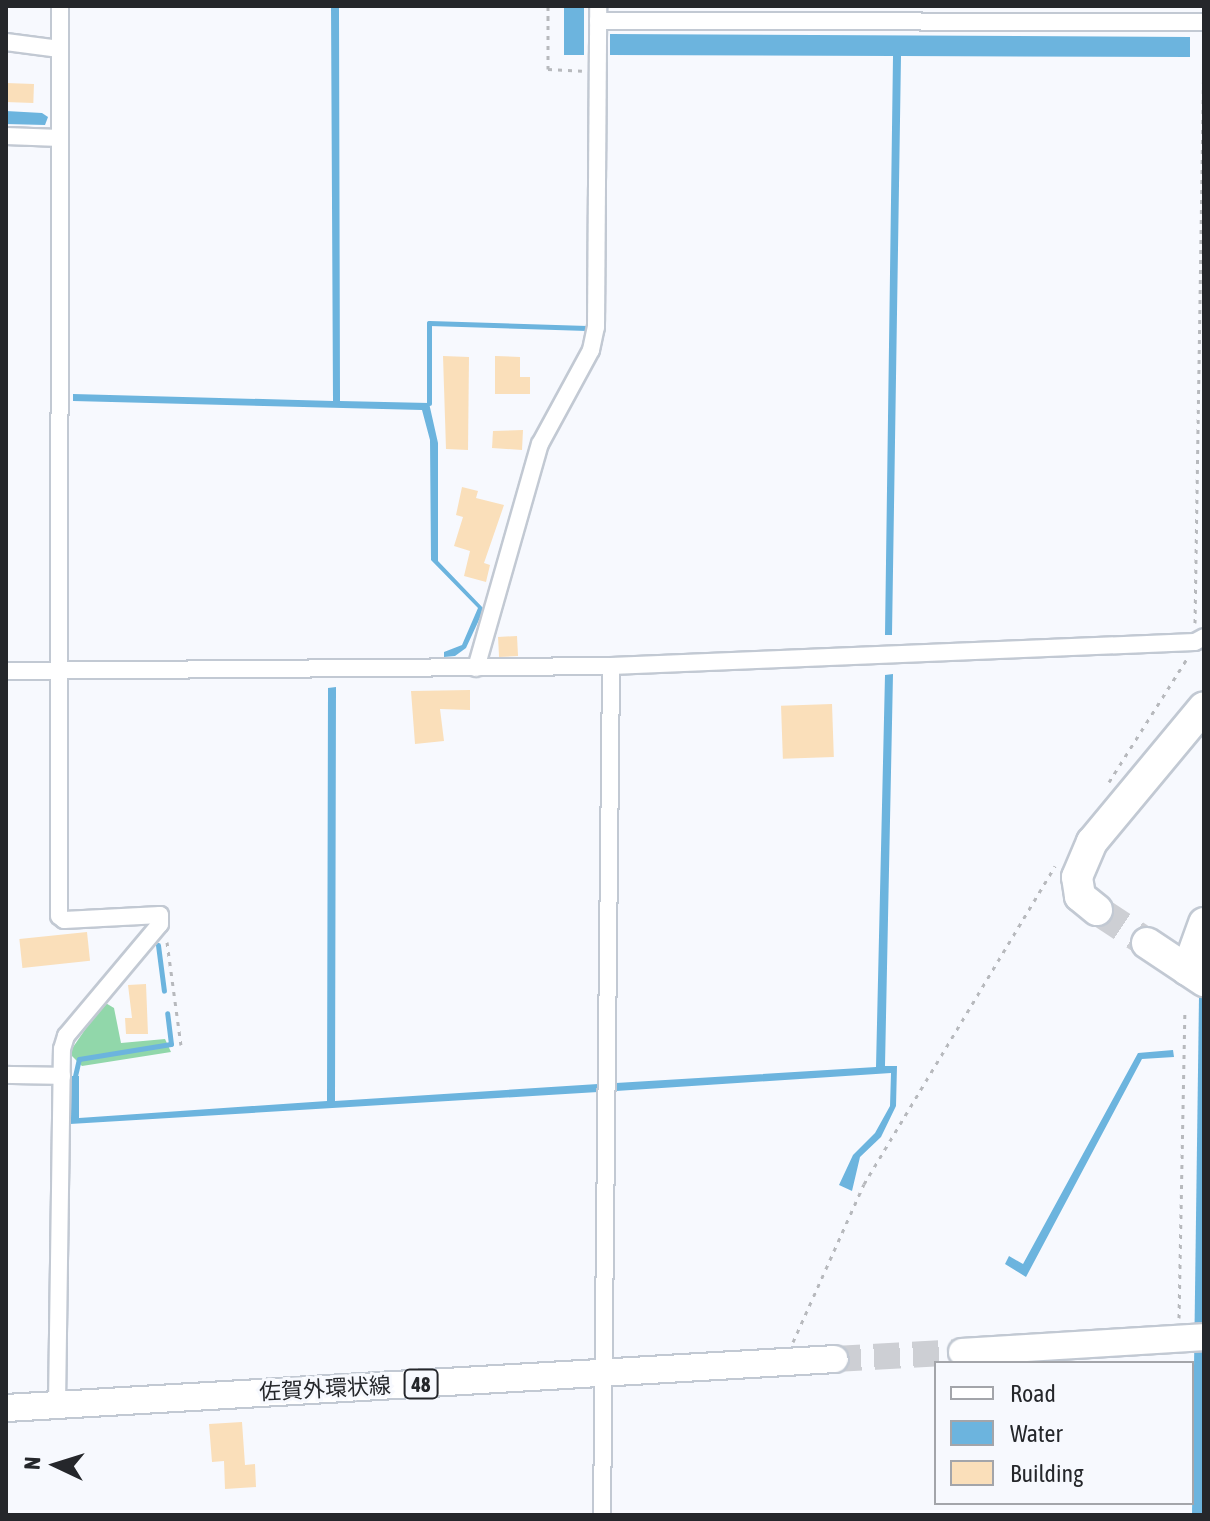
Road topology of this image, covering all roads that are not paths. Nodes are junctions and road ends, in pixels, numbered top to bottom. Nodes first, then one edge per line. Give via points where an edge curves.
1 (60, 6) edge
2 (598, 13) edge
3 (1204, 22) edge
4 (6, 42) edge
5 (60, 49) junction
6 (6, 136) edge
7 (60, 138) junction
8 (1200, 639) edge
9 (611, 666) junction
10 (476, 668) junction
11 (6, 671) edge
12 (59, 672) junction
13 (1204, 707) edge
14 (1097, 910) tunnel mouth
15 (1204, 923) edge
16 (1147, 943) tunnel mouth
17 (1195, 975) edge
18 (6, 1075) edge
19 (62, 1076) junction
20 (1192, 1337) edge
21 (962, 1352) tunnel mouth
22 (835, 1359) tunnel mouth
23 (604, 1373) junction
24 (57, 1405) junction
25 (6, 1408) edge
26 (602, 1515) edge

1 - 5 street
2 - 3 street
2 - 10 street via 594,339 540,444
4 - 5 street
5 - 7 street
6 - 7 street
7 - 12 street
8 - 9 street
9 - 10 street
9 - 23 street
10 - 12 street
11 - 12 street
12 - 19 street via 59,916 64,920 160,915 160,924 66,1036
13 - 14 highway via 1092,842 1077,877 1080,896
15 - 17 highway
16 - 17 highway
18 - 19 street
19 - 24 street
20 - 21 main road
22 - 23 main road, 佐賀外環状線 / 48
23 - 24 main road, 佐賀外環状線 / 48
23 - 26 street
24 - 25 main road, 佐賀外環状線 / 48

